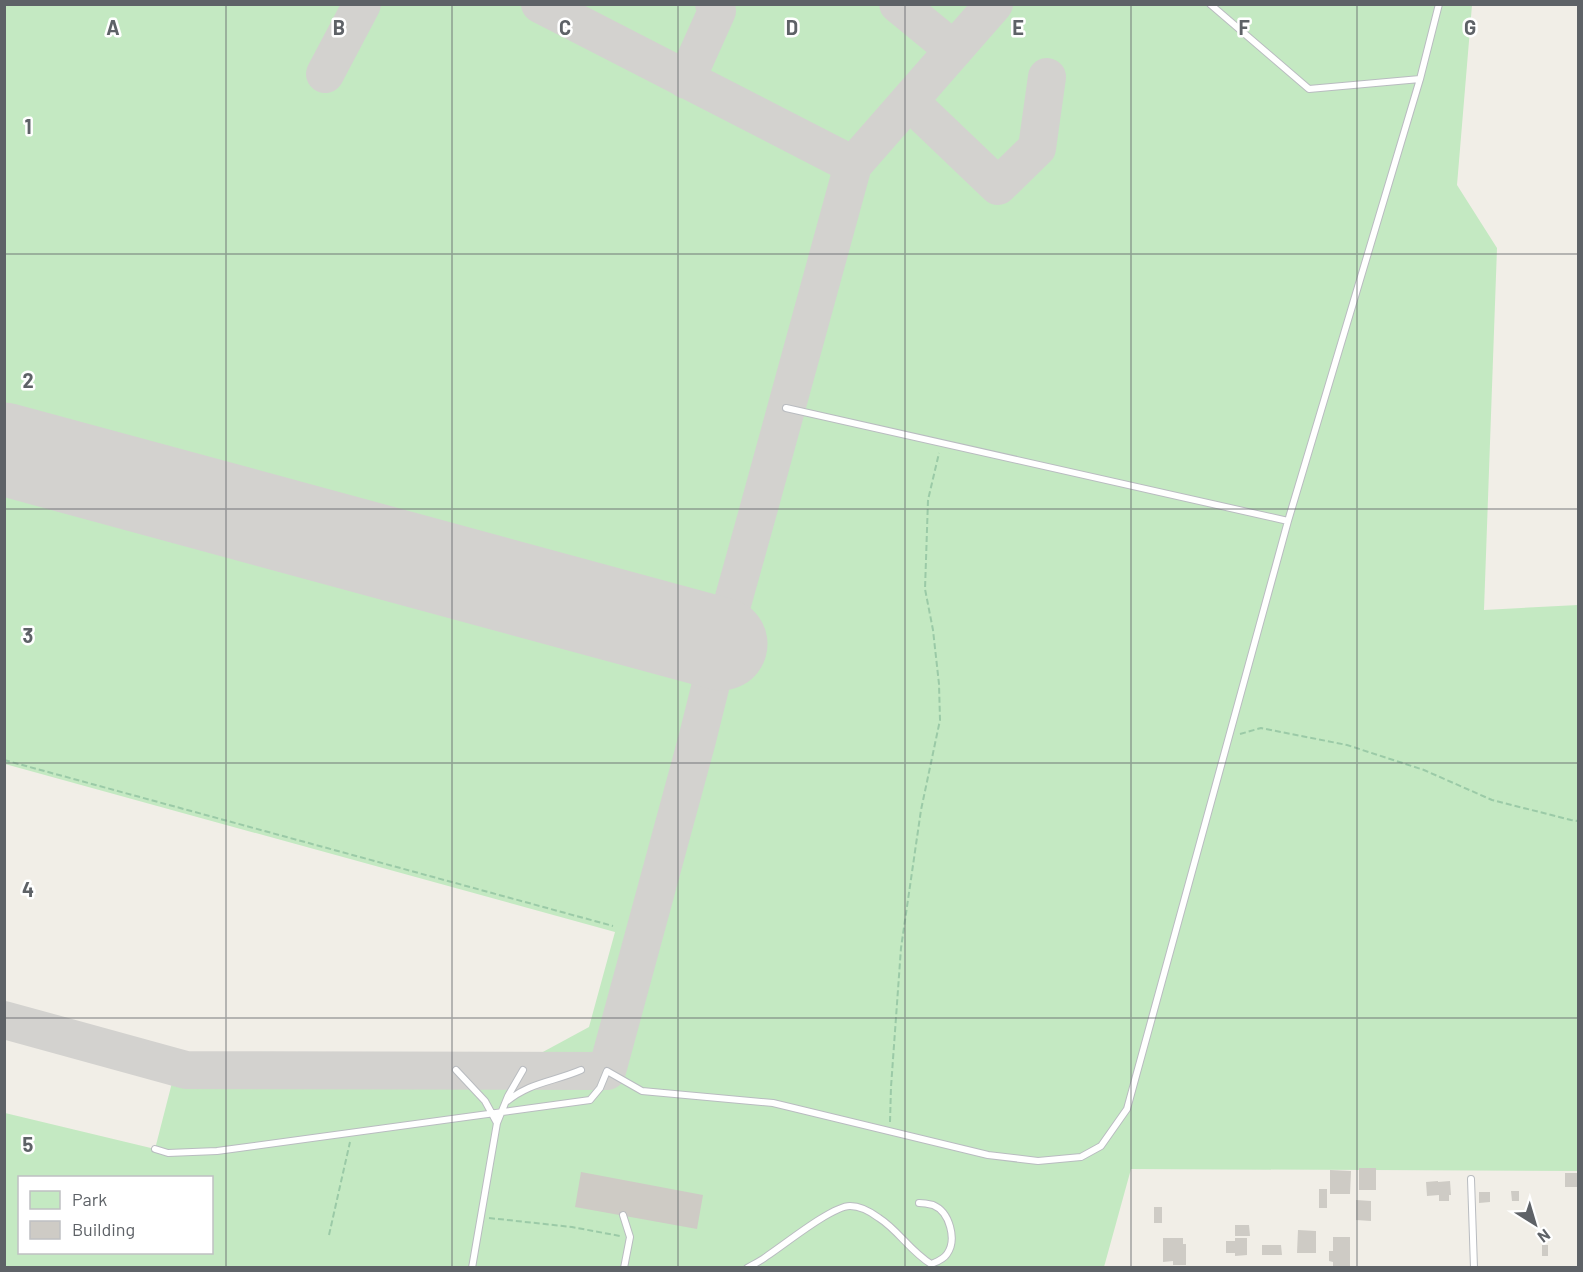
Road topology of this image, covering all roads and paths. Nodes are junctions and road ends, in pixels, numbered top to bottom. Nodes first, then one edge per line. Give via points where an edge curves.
1 (1210, 4) edge
2 (1439, 4) edge
3 (1420, 79) junction
4 (786, 408) dead end
5 (941, 443) junction
6 (1288, 521) junction
7 (1228, 739) junction
8 (4, 760) edge
9 (1578, 821) edge
10 (613, 926) dead end
11 (456, 1070) dead end
12 (581, 1070) dead end
13 (523, 1071) dead end
14 (505, 1102) junction
15 (502, 1113) junction
16 (492, 1114) junction
17 (496, 1123) junction
18 (890, 1131) junction
19 (352, 1133) junction
20 (155, 1149) dead end
21 (1471, 1179) dead end
22 (919, 1203) dead end
23 (623, 1215) dead end
24 (480, 1217) junction
25 (328, 1235) dead end
26 (630, 1238) junction
27 (472, 1268) edge
28 (624, 1268) edge
29 (747, 1268) edge
30 (1474, 1268) edge

1 - 3 lane via 1309,89
2 - 3 lane
3 - 6 lane
4 - 5 lane
5 - 6 lane
5 - 18 path via 928,500 925,589 933,630 940,720 921,810 901,948
6 - 7 lane
7 - 9 path via 1261,728 1347,745 1424,770 1492,800
7 - 18 lane via 1127,1109 1101,1146 1081,1157 1038,1161 988,1155
8 - 10 path
11 - 16 lane
12 - 14 lane via 545,1081
13 - 14 lane
14 - 15 lane
15 - 16 lane
15 - 17 lane
15 - 18 lane via 590,1100 607,1071 642,1091 773,1103
16 - 17 lane
16 - 19 lane
17 - 24 lane
19 - 20 lane via 217,1151 168,1153
19 - 25 path
21 - 30 lane
22 - 29 lane via 934,1205 951,1227 947,1254 938,1262 931,1264 919,1257 881,1219 851,1206 827,1215
23 - 26 lane
24 - 26 path
24 - 27 lane
26 - 28 lane

